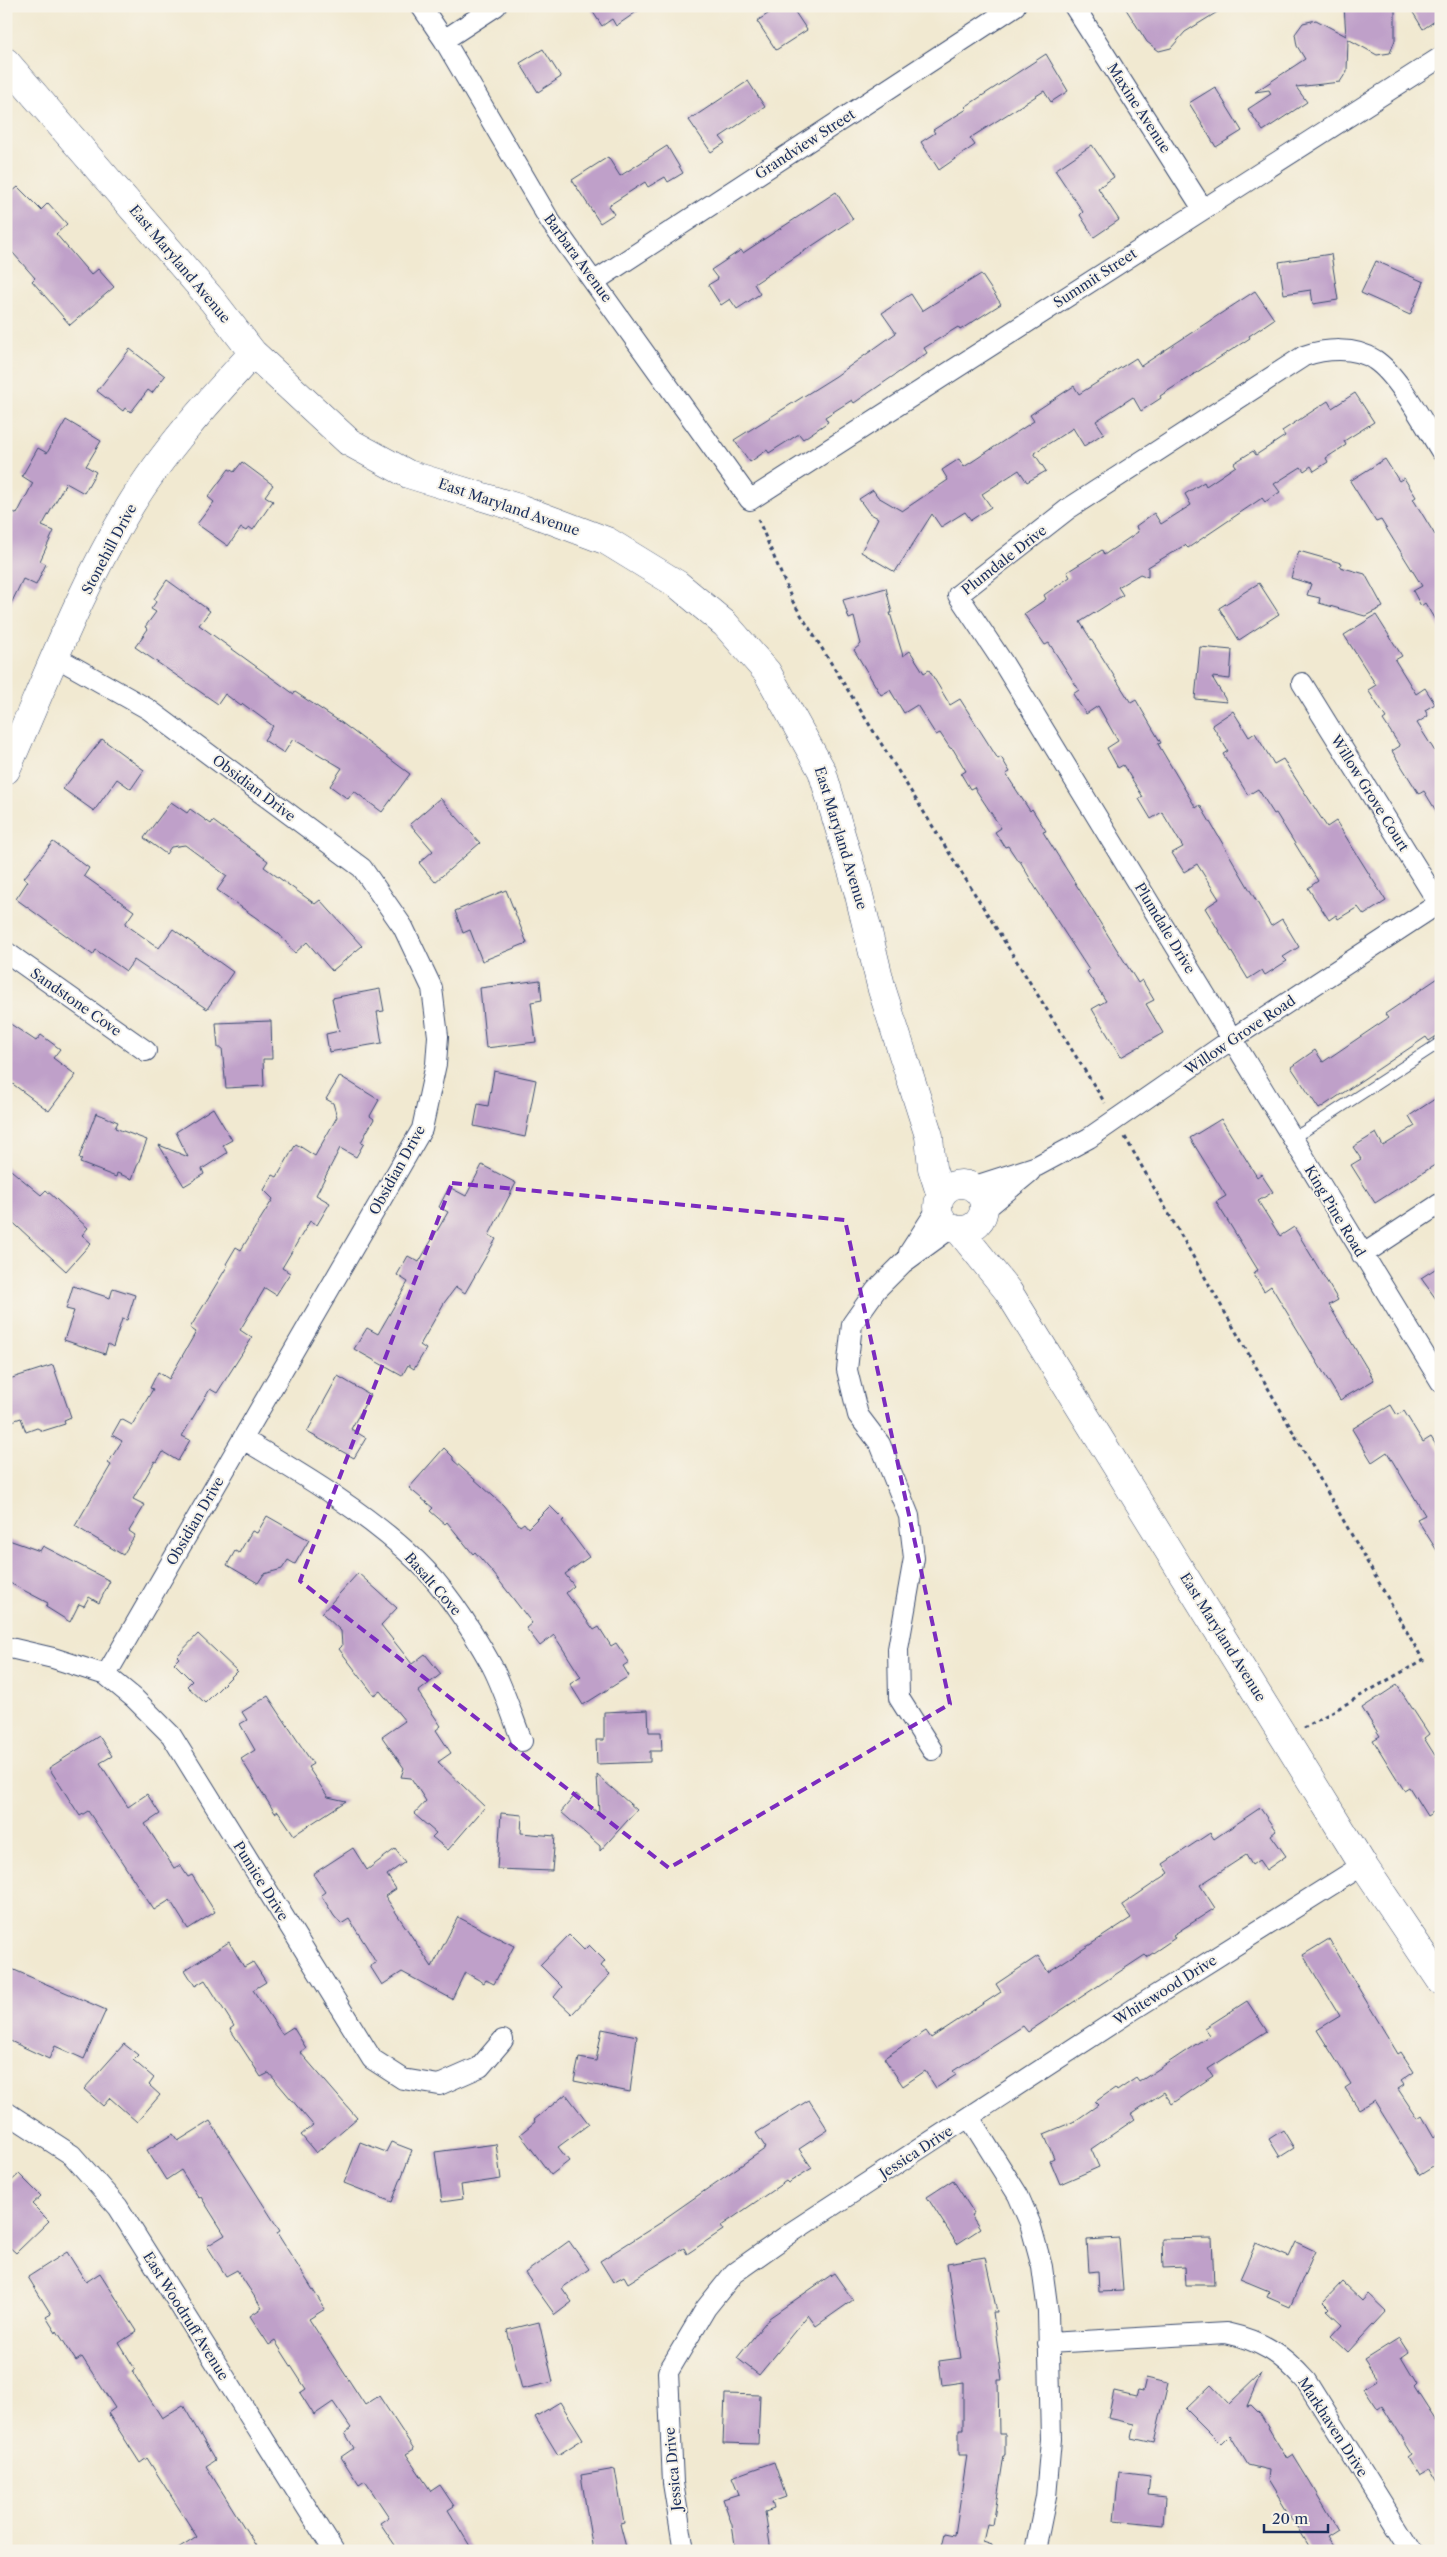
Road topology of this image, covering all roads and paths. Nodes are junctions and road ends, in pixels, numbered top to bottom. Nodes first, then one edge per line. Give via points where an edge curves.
1 (421, 6) edge
2 (496, 6) edge
3 (1015, 6) edge
4 (1074, 6) edge
5 (444, 40) junction
6 (1441, 57) edge
7 (6, 62) edge
8 (1203, 209) junction
9 (595, 281) junction
10 (253, 353) junction
11 (1441, 451) edge
12 (750, 500) junction
13 (56, 657) junction
14 (1302, 683) dead end
15 (6, 770) edge
16 (1440, 903) edge
17 (6, 952) edge
18 (1232, 1039) junction
19 (1441, 1042) edge
20 (146, 1051) dead end
21 (1116, 1120) junction
22 (1291, 1136) junction
23 (1441, 1203) edge
24 (961, 1208) junction
25 (1362, 1255) junction
26 (1441, 1382) edge
27 (242, 1439) junction
28 (6, 1647) edge
29 (106, 1675) junction
30 (1286, 1739) junction
31 (522, 1740) dead end
32 (932, 1750) dead end
33 (1363, 1866) junction
34 (1441, 1981) edge
35 (503, 2040) dead end
36 (6, 2112) edge
37 (969, 2117) junction
38 (1048, 2343) junction
39 (334, 2551) edge
40 (684, 2551) edge
41 (1035, 2551) edge
42 (1412, 2551) edge

1 - 5 street, Barbara Avenue
2 - 5 street
3 - 9 street, Grandview Street
4 - 8 street, Maxine Avenue
5 - 9 street, Barbara Avenue via 550,220
6 - 8 street, Summit Street
7 - 10 street, East Maryland Avenue via 212,300
8 - 12 street, Summit Street
9 - 12 street, Barbara Avenue
10 - 13 street, Stonehill Drive via 194,417 130,505 88,584
10 - 24 street, East Maryland Avenue via 349,442 408,474 522,509 607,541 677,584 725,624 767,672 822,770 858,891 882,990 929,1136 952,1165
11 - 18 street, Plumdale Drive via 1397,384 1375,359 1340,350 1322,350 1304,356 1068,509 958,595 1002,661
12 - 21 path via 792,602
13 - 15 street, Stonehill Drive
13 - 27 street, Obsidian Drive via 148,709 362,868 403,926 432,988 438,1036 436,1064 422,1129
14 - 16 street, Willow Grove Court
16 - 18 street, Willow Grove Road
17 - 20 street, Sandstone Cove
18 - 21 street, Willow Grove Road
18 - 22 street, King Pine Road
19 - 22 lane via 1303,1132
21 - 24 street, Willow Grove Road
21 - 30 path via 1423,1660
22 - 25 street, King Pine Road
23 - 25 street
24 - 30 street, East Maryland Avenue via 1008,1291
24 - 32 street via 876,1290 852,1324 847,1370 858,1414 880,1444 909,1516 914,1558 898,1649 900,1698
25 - 26 street, King Pine Road
27 - 29 street, Obsidian Drive
27 - 31 street, Basalt Cove via 367,1520 418,1562 461,1615 493,1668
28 - 29 street, Pumice Drive
29 - 35 street, Pumice Drive via 171,1735 372,2059 403,2079 438,2086 480,2067
30 - 33 street, East Maryland Avenue
33 - 34 street, East Maryland Avenue
33 - 37 street, Whitewood Drive
36 - 39 street, East Woodruff Avenue via 72,2154 118,2208
37 - 38 street via 1007,2174 1030,2223 1042,2267
37 - 40 street, Jessica Drive via 734,2273 706,2308 668,2372 673,2482
38 - 41 street via 1051,2439 1046,2497
38 - 42 street, Markhaven Drive via 1226,2333 1249,2338 1271,2348 1306,2381

